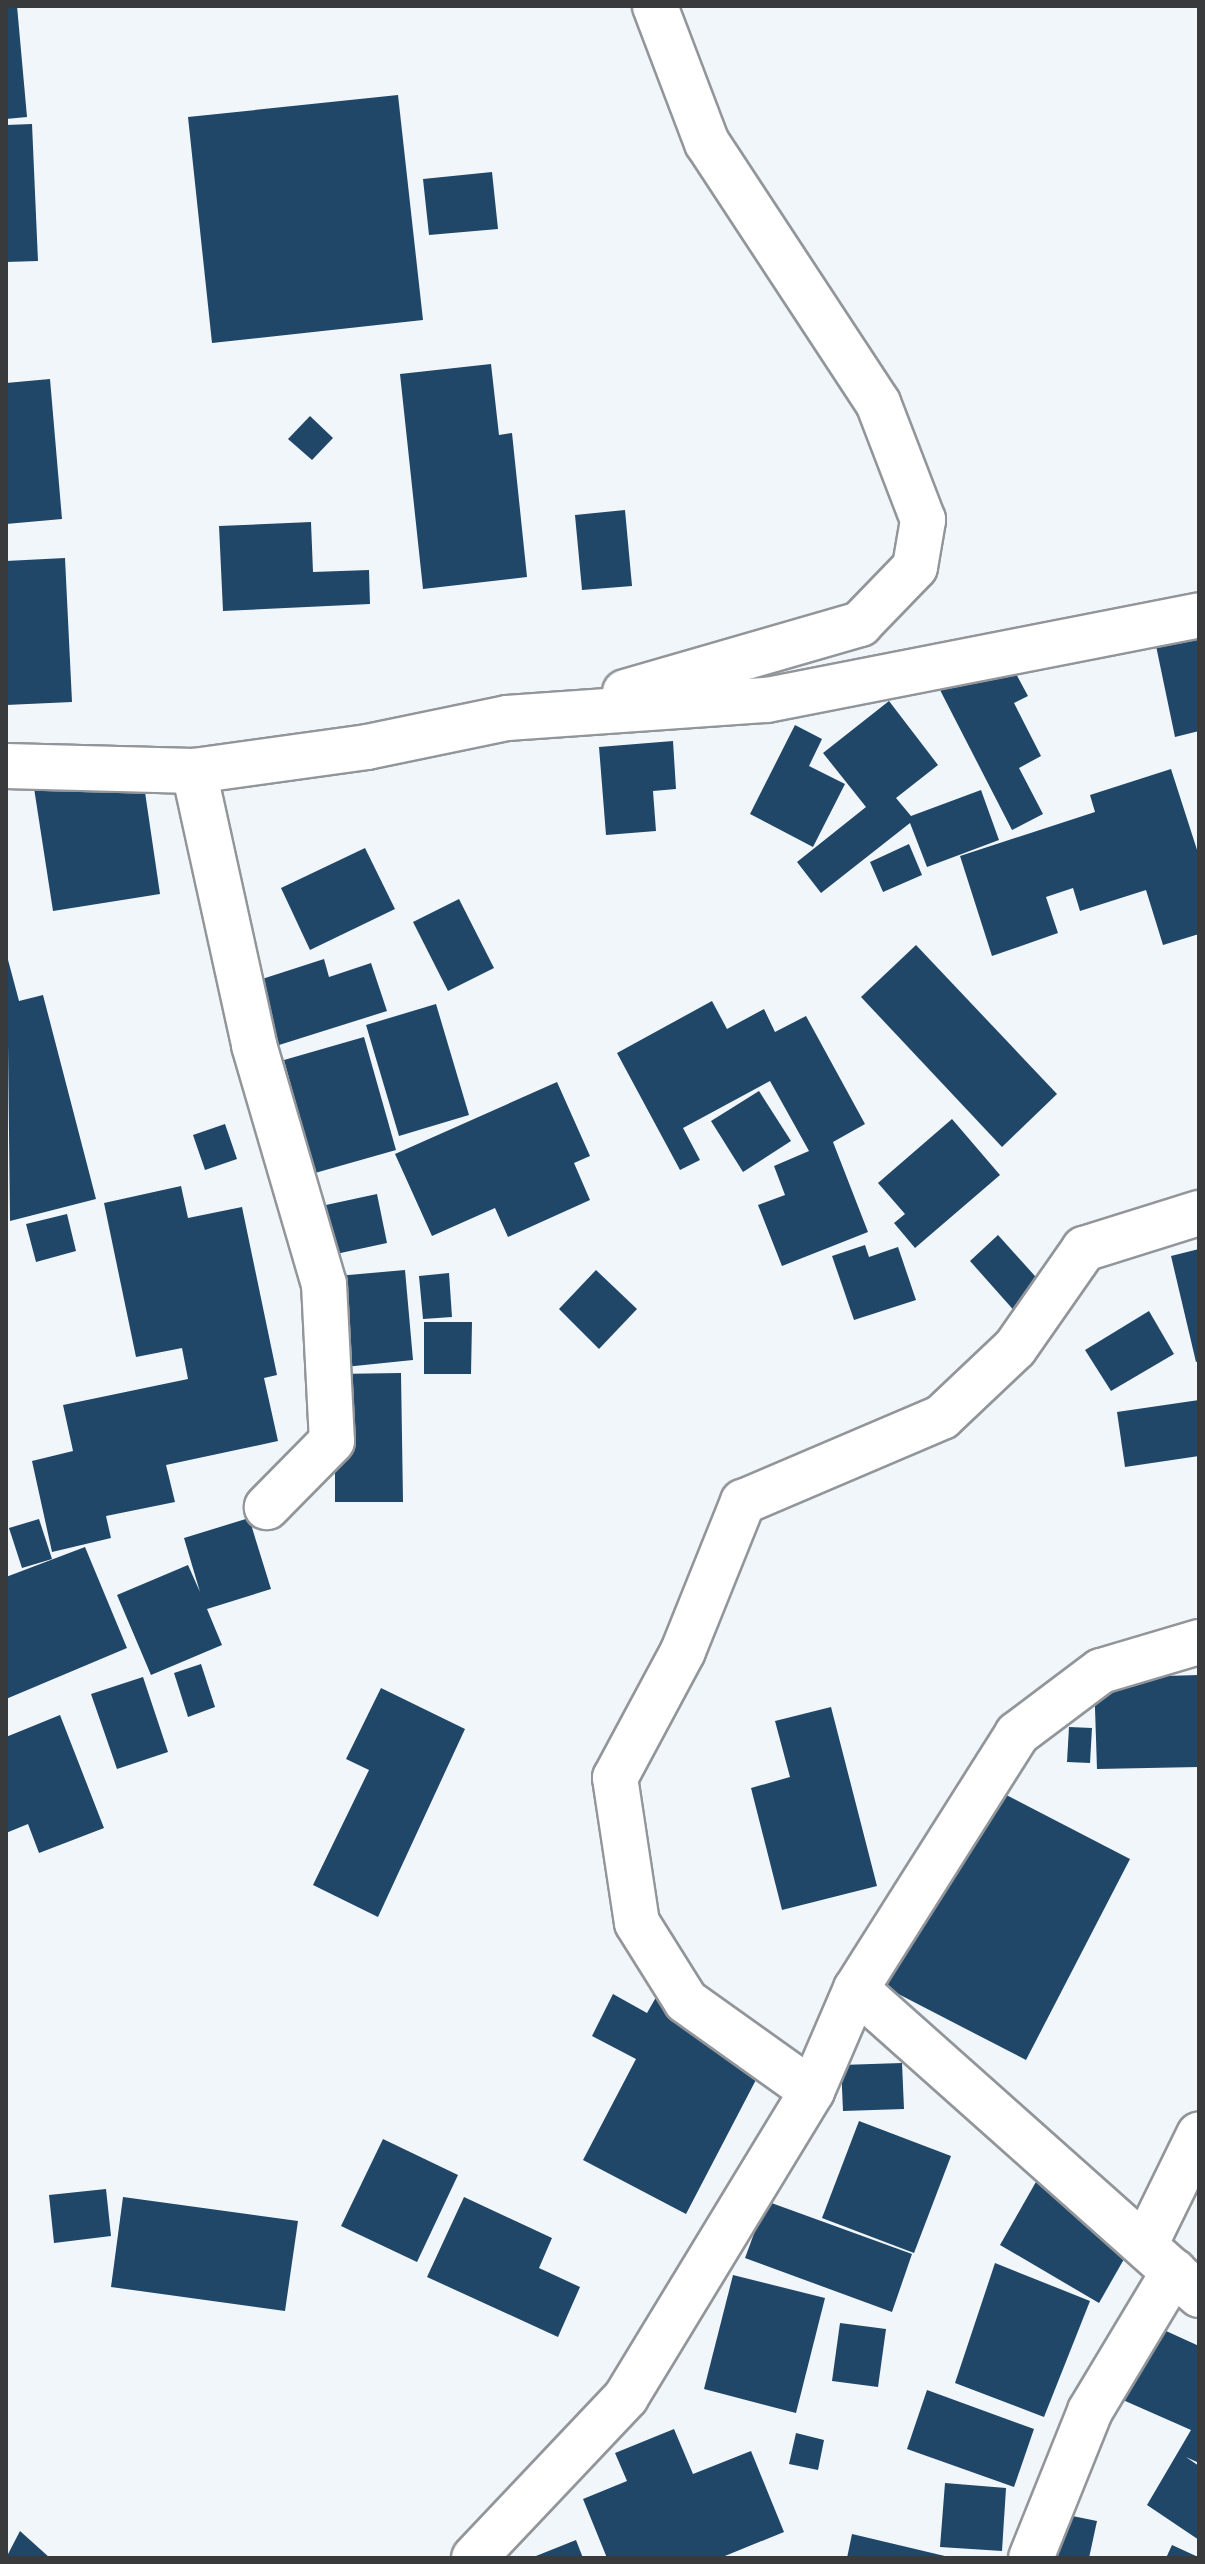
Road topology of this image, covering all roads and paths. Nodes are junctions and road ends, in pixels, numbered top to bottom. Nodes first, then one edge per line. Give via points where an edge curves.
1 (655, 6) edge
2 (1199, 615) edge
3 (554, 715) junction
4 (6, 766) edge
5 (194, 771) junction
6 (1199, 1213) edge
7 (267, 1507) dead end
8 (1199, 1642) edge
9 (856, 1989) junction
10 (812, 2091) junction
11 (1199, 2135) edge
12 (1173, 2270) edge
13 (474, 2558) edge
14 (1031, 2558) edge

1 - 3 street via 707,143 878,403 923,520 915,567 860,624
2 - 3 street via 767,700
3 - 5 street
4 - 5 street
5 - 7 street via 254,1045 324,1284 332,1441
6 - 10 street via 1084,1249 1015,1348 942,1417 743,1502 683,1651 615,1778 637,1923 686,2001
8 - 9 street via 1101,1671 1017,1734
9 - 10 street
9 - 12 street
10 - 13 street via 626,2397
11 - 12 street
12 - 14 street via 1090,2411

